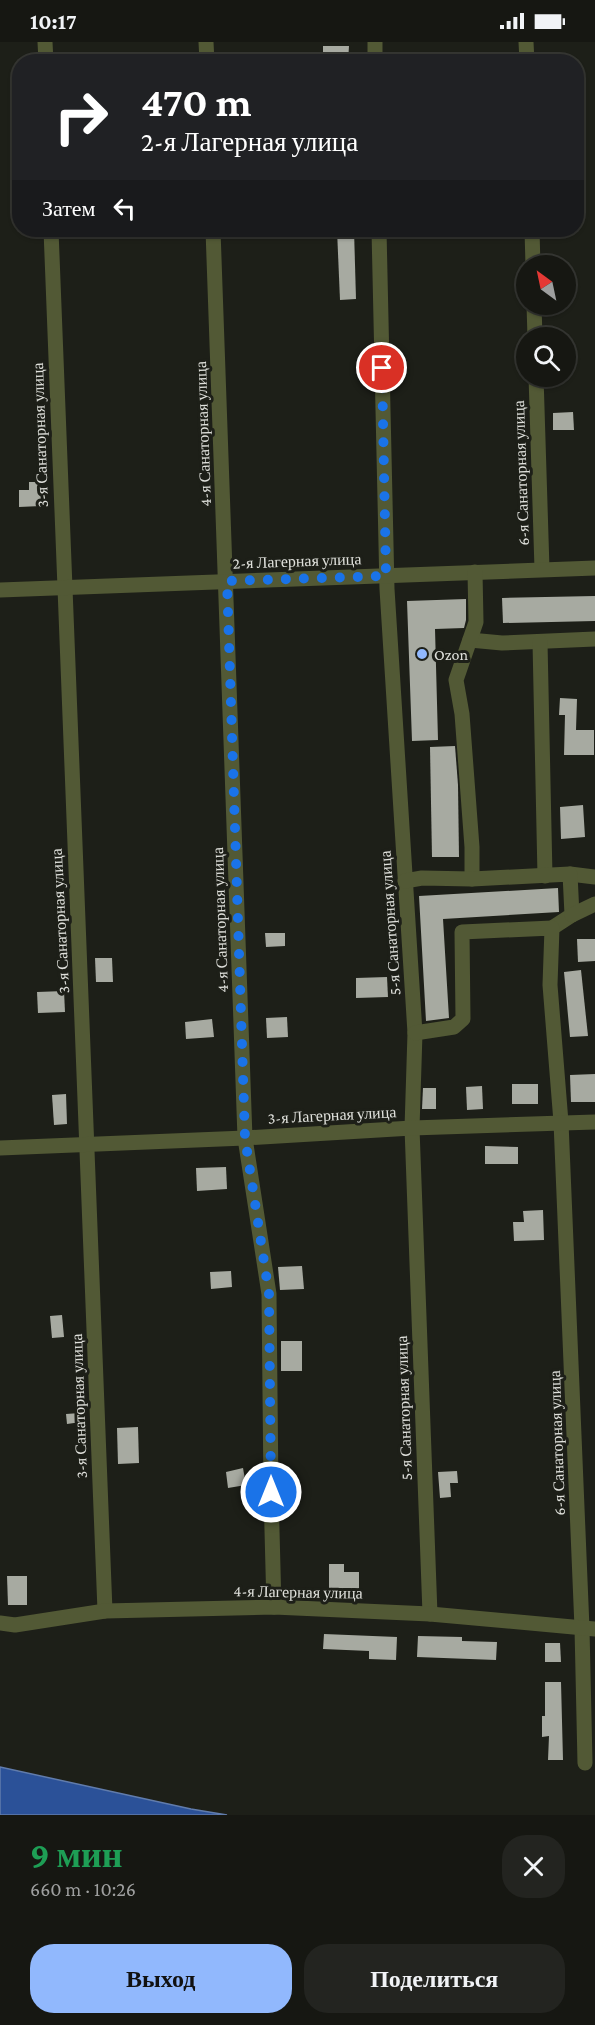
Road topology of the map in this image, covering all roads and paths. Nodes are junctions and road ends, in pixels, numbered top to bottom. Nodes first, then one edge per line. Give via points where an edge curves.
1 (51, 237) edge
2 (213, 237) edge
3 (379, 237) edge
4 (532, 237) edge
5 (533, 255) edge
6 (537, 387) edge
7 (595, 567) edge
8 (542, 569) junction
9 (475, 572) junction
10 (386, 576) junction
11 (227, 581) junction
12 (63, 587) junction
13 (0, 590) edge
14 (595, 639) edge
15 (470, 640) junction
16 (540, 642) junction
17 (570, 874) junction
18 (545, 876) junction
19 (595, 877) edge
20 (472, 879) junction
21 (405, 881) junction
22 (595, 904) edge
23 (572, 915) junction
24 (552, 928) junction
25 (415, 1033) junction
26 (561, 1122) junction
27 (595, 1122) edge
28 (412, 1128) junction
29 (245, 1138) junction
30 (88, 1145) junction
31 (0, 1148) edge
32 (274, 1607) junction
33 (105, 1611) junction
34 (430, 1614) junction
35 (0, 1623) edge
36 (588, 1628) edge
37 (585, 1763) dead end

1 - 12 street, 3-я Санаторная улица
2 - 11 street, 4-я Санаторная улица
3 - 10 street, 5-я Санаторная улица
4 - 5 street
6 - 8 street, 6-я Санаторная улица
7 - 8 street, 2-я Лагерная улица
8 - 9 street, 2-я Лагерная улица
9 - 10 street, 2-я Лагерная улица
9 - 15 street via 476,622
10 - 11 street, 2-я Лагерная улица
10 - 21 street, 5-я Санаторная улица
11 - 12 street, 2-я Лагерная улица
11 - 29 street, 4-я Санаторная улица
12 - 13 street, 2-я Лагерная улица
12 - 30 street, 3-я Санаторная улица
14 - 16 street
15 - 16 street
15 - 20 street via 456,680 462,714
16 - 18 street
17 - 18 street
17 - 19 street
17 - 23 street
18 - 20 street
20 - 21 street
21 - 25 street, 5-я Санаторная улица
22 - 23 street
23 - 24 street
24 - 25 street via 462,932 464,1019 454,1027
24 - 26 street, 6-я Санаторная улица via 550,985
25 - 28 street, 5-я Санаторная улица
26 - 27 street, 3-я Лагерная улица
26 - 28 street, 3-я Лагерная улица
26 - 36 street, 6-я Санаторная улица
28 - 29 street, 3-я Лагерная улица
28 - 34 street, 5-я Санаторная улица
29 - 30 street, 3-я Лагерная улица
29 - 32 street, 4-я Санаторная улица via 269,1294
30 - 31 street, 3-я Лагерная улица
30 - 33 street, 3-я Санаторная улица
32 - 33 street, 4-я Лагерная улица
32 - 34 street, 4-я Лагерная улица
33 - 35 street, 4-я Лагерная улица via 15,1625
34 - 36 street, 4-я Лагерная улица
36 - 37 street, 6-я Санаторная улица

